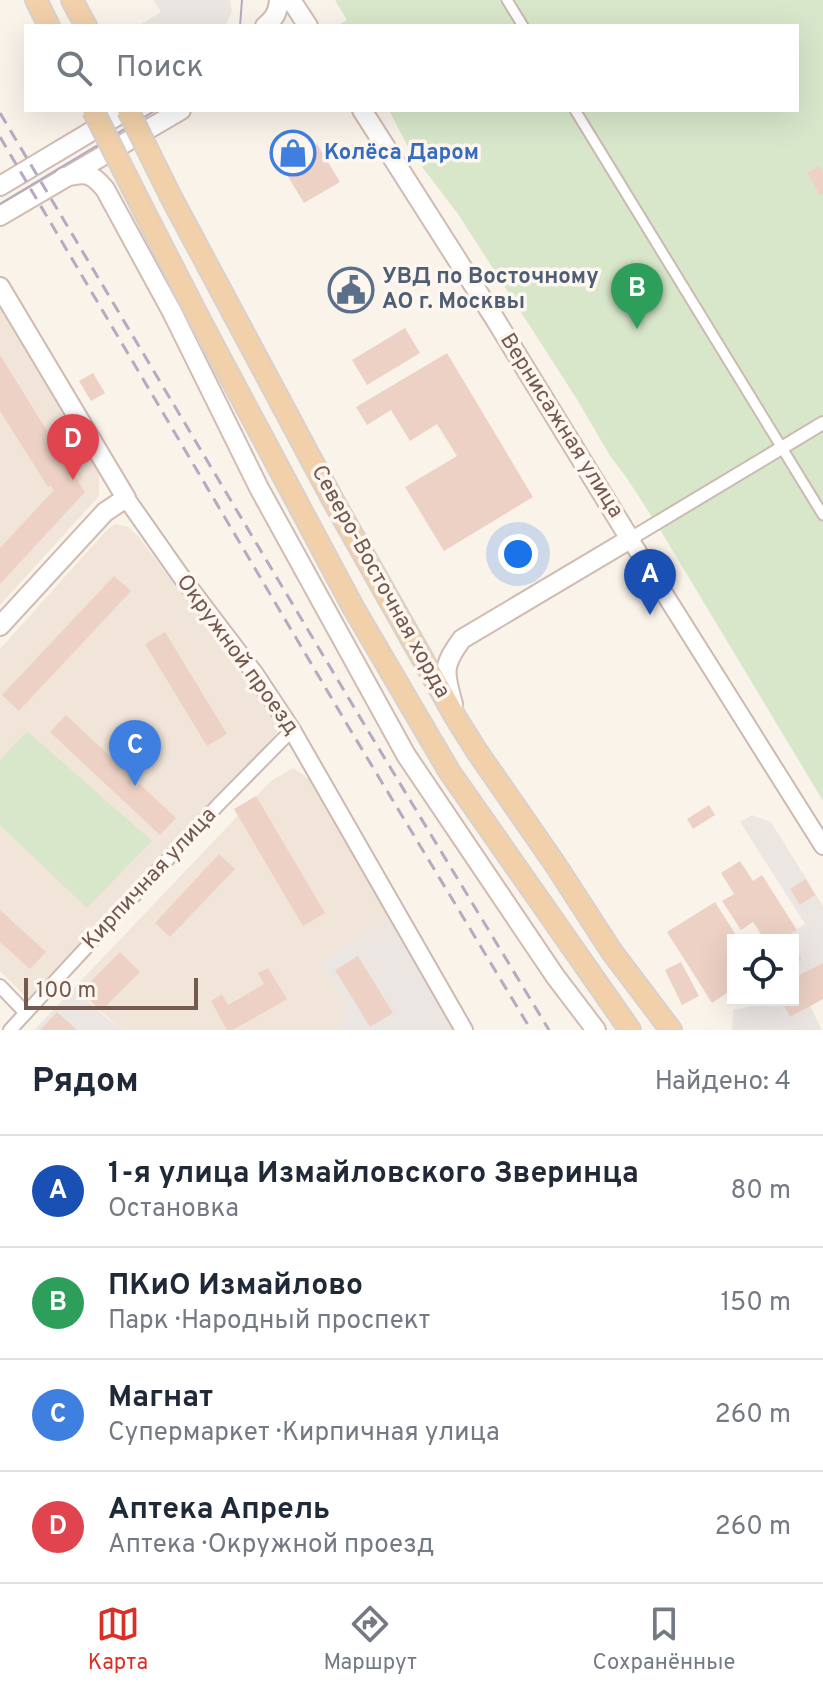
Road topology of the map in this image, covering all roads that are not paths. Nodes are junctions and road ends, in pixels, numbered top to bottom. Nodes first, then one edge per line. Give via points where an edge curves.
1 (36, 0) edge
2 (72, 0) edge
3 (279, 0) edge
4 (291, 0) edge
5 (507, 0) edge
6 (48, 24) edge
7 (85, 24) edge
8 (267, 24) edge
9 (307, 24) edge
10 (522, 24) edge
11 (94, 112) edge
12 (124, 112) edge
13 (128, 112) edge
14 (177, 112) edge
15 (363, 112) edge
16 (576, 112) edge
17 (64, 177) junction
18 (0, 186) edge
19 (0, 216) edge
20 (0, 287) edge
21 (823, 423) edge
22 (781, 447) junction
23 (126, 498) junction
24 (823, 515) edge
25 (630, 539) junction
26 (0, 626) edge
27 (456, 718) junction
28 (292, 730) junction
29 (823, 846) edge
30 (0, 986) edge
31 (26, 1013) junction
32 (10, 1030) edge
33 (464, 1030) edge
34 (596, 1030) edge
35 (630, 1030) edge
36 (671, 1030) edge

1 - 6 main road
2 - 7 main road
3 - 8 main road via 276,17
4 - 9 main road
5 - 10 street
11 - 35 main road, Северо-Восточная хорда, bridge via 332,569 441,757
12 - 18 main road
13 - 27 main road, Северо-Восточная хорда, bridge via 334,502
14 - 17 main road
15 - 25 main road, Вернисажная улица
16 - 22 street
17 - 19 main road
17 - 34 main road via 88,174 105,189 259,488 406,755
20 - 23 main road, Окружной проезд
21 - 22 street
22 - 24 street
22 - 25 street
23 - 26 main road via 105,512
23 - 28 street, Окружной проезд
25 - 27 main road via 462,639 446,670
25 - 29 street
27 - 36 main road, Северо-Восточная хорда via 612,952
28 - 31 street, Кирпичная улица
28 - 33 street, Окружной проезд
30 - 31 street
31 - 32 street, Кирпичная улица

